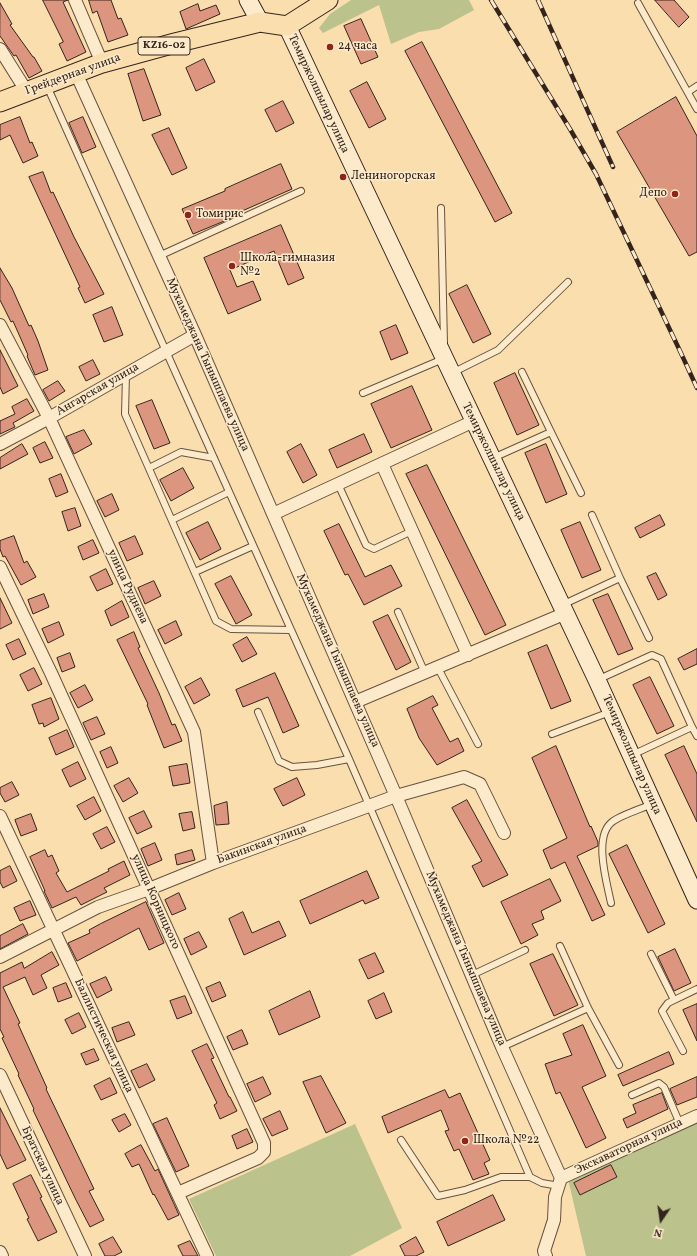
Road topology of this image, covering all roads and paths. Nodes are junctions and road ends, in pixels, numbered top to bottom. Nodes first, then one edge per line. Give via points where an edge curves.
1 (75, 0) edge
2 (248, 0) edge
3 (328, 0) edge
4 (638, 3) dead end
5 (260, 22) junction
6 (286, 26) junction
7 (0, 49) edge
8 (102, 63) junction
9 (76, 73) junction
10 (46, 84) junction
11 (697, 86) edge
12 (27, 92) junction
13 (688, 92) junction
14 (0, 102) edge
15 (697, 109) edge
16 (301, 190) dead end
17 (441, 208) dead end
18 (159, 256) junction
19 (568, 282) dead end
20 (0, 325) edge
21 (195, 335) junction
22 (166, 351) junction
23 (448, 366) junction
24 (522, 372) dead end
25 (126, 374) junction
26 (363, 393) dead end
27 (49, 418) junction
28 (474, 421) junction
29 (552, 432) junction
30 (0, 444) edge
31 (214, 458) junction
32 (492, 458) junction
33 (382, 464) junction
34 (149, 468) junction
35 (338, 484) junction
36 (229, 492) junction
37 (582, 493) dead end
38 (273, 514) junction
39 (592, 515) dead end
40 (172, 520) junction
41 (412, 531) junction
42 (253, 546) junction
43 (0, 567) edge
44 (194, 572) junction
45 (620, 578) junction
46 (564, 609) junction
47 (398, 612) dead end
48 (290, 630) junction
49 (649, 638) dead end
50 (468, 656) junction
51 (438, 668) junction
52 (425, 673) junction
53 (597, 680) junction
54 (355, 702) junction
55 (258, 712) dead end
56 (612, 712) junction
57 (692, 726) junction
58 (552, 734) dead end
59 (697, 736) edge
60 (478, 744) dead end
61 (631, 756) junction
62 (349, 759) junction
63 (396, 796) junction
64 (653, 804) junction
65 (369, 806) junction
66 (0, 816) edge
67 (504, 833) dead end
68 (213, 863) junction
69 (149, 889) junction
70 (697, 900) edge
71 (611, 903) dead end
72 (53, 930) junction
73 (560, 946) dead end
74 (525, 950) dead end
75 (651, 954) dead end
76 (0, 957) edge
77 (472, 975) junction
78 (697, 990) edge
79 (674, 1000) junction
80 (588, 1008) junction
81 (502, 1047) junction
82 (683, 1051) dead end
83 (619, 1065) dead end
84 (0, 1075) edge
85 (632, 1095) dead end
86 (697, 1116) edge
87 (680, 1124) junction
88 (401, 1140) dead end
89 (530, 1177) junction
90 (560, 1182) junction
91 (178, 1193) junction
92 (0, 1252) edge
93 (2, 1256) edge
94 (85, 1256) edge
95 (207, 1256) edge
96 (546, 1256) edge

1 - 8 street
2 - 5 street
3 - 6 main road
4 - 13 lane
5 - 6 main road, Грейдерная улица / KZ16-02
5 - 8 main road, Грейдерная улица / KZ16-02
6 - 23 street, Темиржолшылар улица
7 - 12 street
8 - 9 main road, Грейдерная улица / KZ16-02
9 - 10 main road, Грейдерная улица / KZ16-02
9 - 18 street, Мухамеджана Тынышпаева улица
10 - 12 main road, Грейдерная улица / KZ16-02
10 - 22 lane
11 - 13 lane
12 - 14 main road, Грейдерная улица / KZ16-02
13 - 15 lane
16 - 18 lane
17 - 23 lane
18 - 21 street, Мухамеджана Тынышпаева улица
19 - 23 lane via 498,350
20 - 27 street, улица Руднева
21 - 22 street, Ангарская улица
21 - 38 street, Мухамеджана Тынышпаева улица
22 - 25 street, Ангарская улица
22 - 31 lane
23 - 26 lane
23 - 28 street, Темиржолшылар улица
24 - 29 lane
25 - 27 street, Ангарская улица
25 - 34 lane via 125,414
27 - 30 street, Ангарская улица
27 - 68 street, улица Руднева via 194,732
28 - 32 street, Темиржолшылар улица
28 - 33 street
29 - 32 lane
29 - 37 lane
31 - 34 lane via 181,452
31 - 36 lane
32 - 46 street, Темиржолшылар улица
33 - 35 street
33 - 41 street
34 - 40 lane
35 - 38 street
35 - 41 lane via 366,545 374,549
36 - 40 lane
36 - 42 lane
38 - 54 street, Мухамеджана Тынышпаева улица
39 - 45 lane
40 - 44 lane
41 - 50 street
42 - 44 lane
42 - 48 lane
43 - 69 street, улица Корницкого via 52,673
44 - 48 lane via 216,622 231,629
45 - 46 lane
45 - 49 lane
46 - 50 street
46 - 53 street, Темиржолшылар улица
47 - 52 lane
48 - 62 lane
50 - 51 street
51 - 52 street
51 - 60 lane
52 - 54 street
53 - 56 street, Темиржолшылар улица
53 - 57 lane via 652,655 661,659
54 - 63 street, Мухамеджана Тынышпаева улица
55 - 62 lane via 279,761 292,767
56 - 58 lane
56 - 61 street, Темиржолшылар улица
57 - 59 lane
57 - 61 lane
61 - 64 street, Темиржолшылар улица
62 - 65 lane
63 - 65 street, Бакинская улица
63 - 67 street, Бакинская улица via 464,777 480,784
63 - 77 street, Мухамеджана Тынышпаева улица
64 - 70 street, Темиржолшылар улица
64 - 71 lane via 613,822 606,828 602,854
65 - 68 street, Бакинская улица
65 - 89 lane
66 - 72 street, Баллистическая улица
68 - 69 street, Бакинская улица
69 - 72 street, Бакинская улица via 98,907
69 - 91 street, улица Корницкого via 264,1143 264,1152 258,1158
72 - 76 street, Бакинская улица
72 - 91 street, Баллистическая улица
73 - 80 lane
74 - 77 lane
75 - 79 lane
77 - 81 street, Мухамеджана Тынышпаева улица
78 - 79 lane
79 - 82 lane via 668,1003 662,1012
80 - 81 lane
80 - 83 lane
81 - 90 street, Мухамеджана Тынышпаева улица
84 - 94 street, Братская улица
85 - 87 lane via 659,1083 664,1087
86 - 87 street, Экскаваторная улица
87 - 90 street, Экскаваторная улица
88 - 89 lane via 438,1196 465,1190 501,1177
89 - 90 lane via 542,1183
90 - 96 street via 555,1197 554,1220 544,1251
91 - 95 street, Баллистическая улица
92 - 93 street

